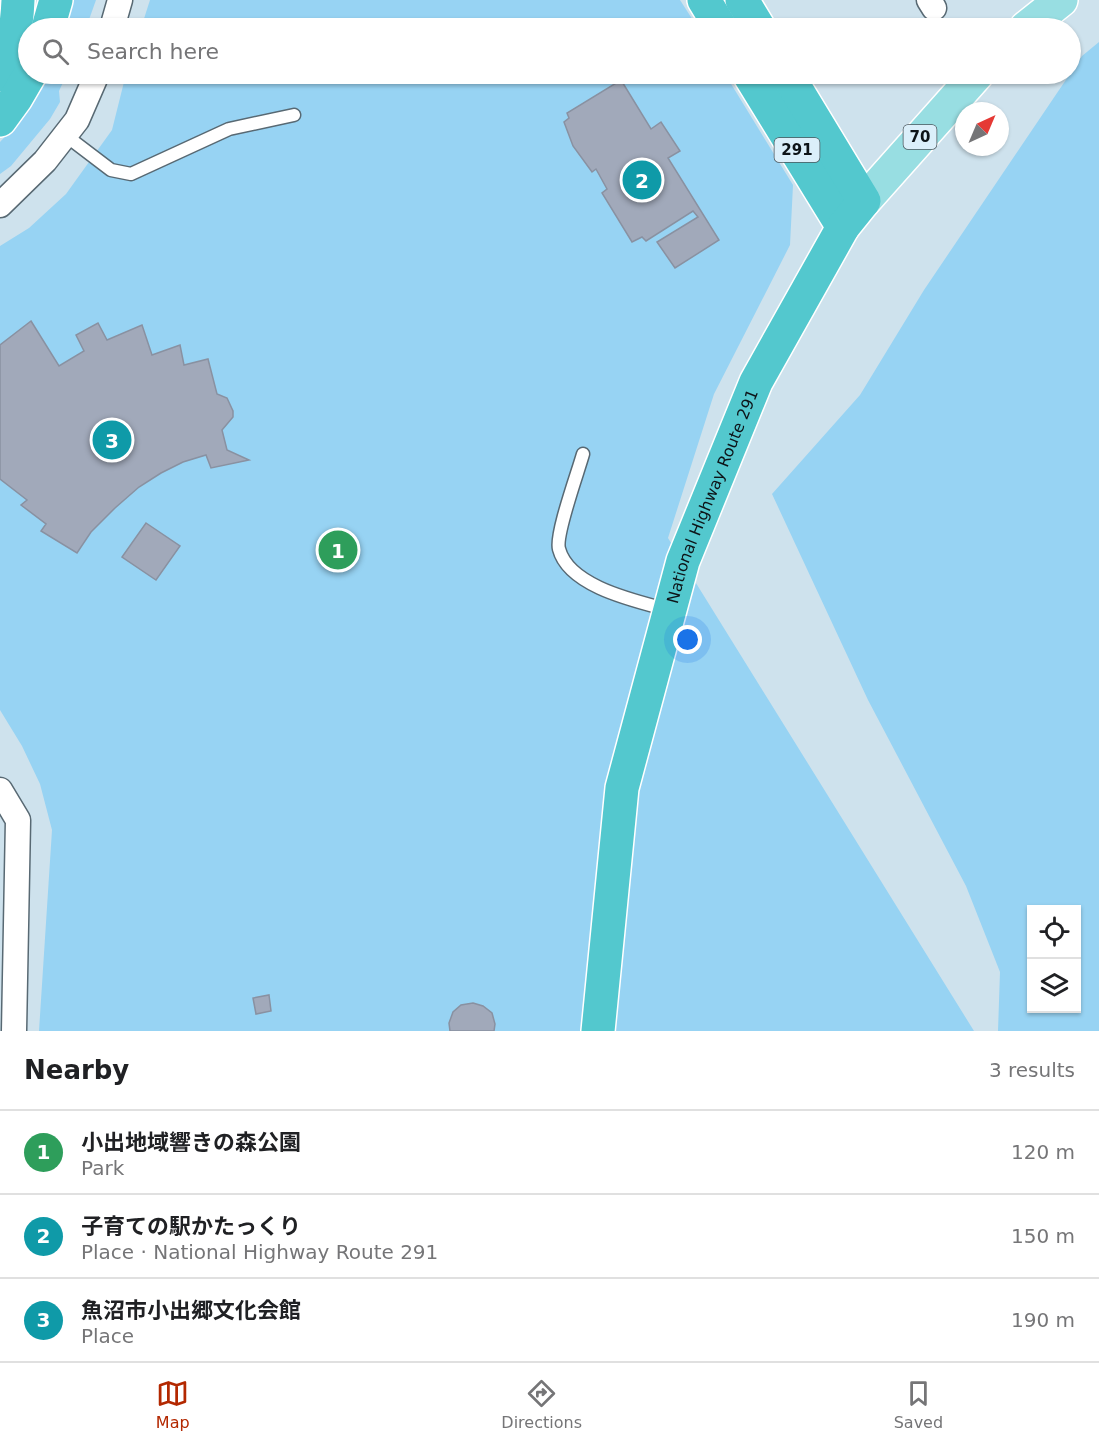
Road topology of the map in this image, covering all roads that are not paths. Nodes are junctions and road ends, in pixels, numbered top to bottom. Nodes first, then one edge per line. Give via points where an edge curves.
1 (18, 0) edge
2 (56, 0) edge
3 (120, 0) edge
4 (704, 0) edge
5 (742, 0) edge
6 (1061, 0) edge
7 (51, 18) edge
8 (115, 18) edge
9 (715, 18) edge
10 (753, 18) edge
11 (1038, 18) edge
12 (0, 75) edge
13 (24, 84) edge
14 (93, 84) edge
15 (755, 84) edge
16 (793, 84) edge
17 (968, 84) edge
18 (294, 115) dead end
19 (0, 120) edge
20 (65, 135) junction
21 (864, 201) junction
22 (0, 205) edge
23 (843, 227) junction
24 (583, 454) dead end
25 (670, 611) junction
26 (0, 790) edge
27 (14, 1031) edge
28 (598, 1031) edge

1 - 12 highway via 13,41
2 - 7 highway
3 - 8 street
4 - 9 highway
5 - 10 highway
6 - 11 main road
13 - 19 highway
14 - 20 street via 77,120
15 - 23 highway, 291
16 - 21 highway, 291
17 - 21 main road, 70
18 - 20 lane via 229,129 131,174 111,170
20 - 22 street via 45,161
21 - 23 highway, National Highway Route 291
23 - 25 highway, National Highway Route 291 via 756,382 683,561
24 - 25 lane via 560,529 559,549 582,579 614,594
25 - 28 highway, National Highway Route 291 via 622,788
26 - 27 street via 18,820

